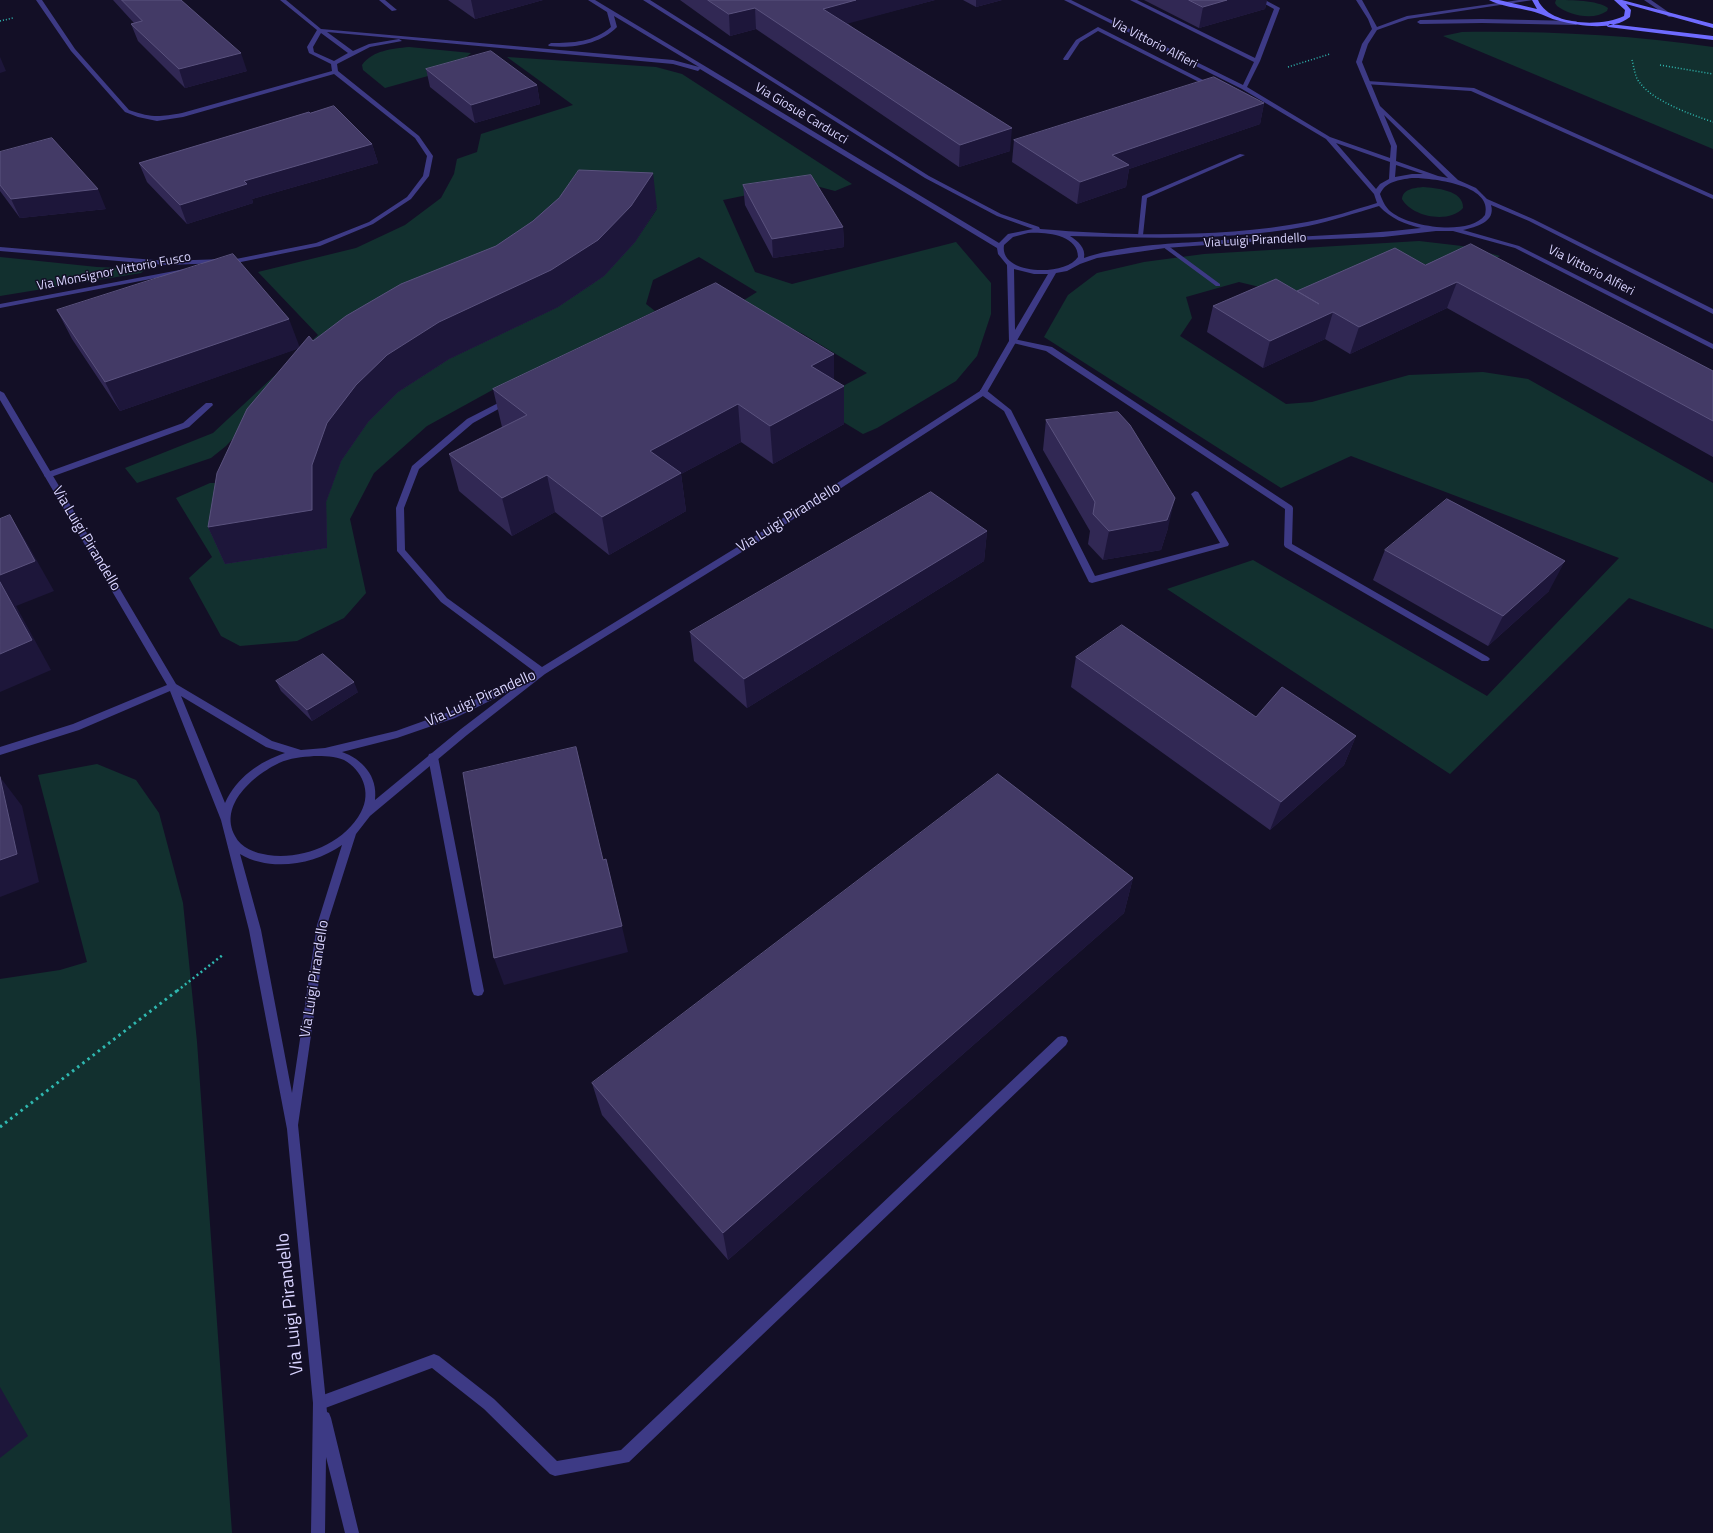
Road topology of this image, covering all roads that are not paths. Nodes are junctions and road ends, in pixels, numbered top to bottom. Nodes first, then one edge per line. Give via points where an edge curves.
1 (39, 0) edge
2 (283, 0) edge
3 (382, 0) edge
4 (591, 0) edge
5 (646, 0) edge
6 (1067, 0) edge
7 (1133, 0) edge
8 (1261, 0) edge
9 (1359, 0) edge
10 (1492, 0) edge
11 (1530, 0) edge
12 (1535, 0) edge
13 (1618, 0) edge
14 (1647, 0) edge
15 (1510, 4) junction
16 (394, 10) dead end
17 (610, 12) junction
18 (1544, 12) junction
19 (1670, 16) junction
20 (1576, 23) junction
21 (1594, 24) junction
22 (1713, 26) edge
23 (1374, 29) junction
24 (320, 30) junction
25 (420, 38) junction
26 (1713, 38) edge
27 (523, 47) junction
28 (352, 53) junction
29 (1066, 59) dead end
30 (1257, 61) junction
31 (334, 63) junction
32 (335, 72) junction
33 (712, 74) junction
34 (1367, 83) junction
35 (1215, 84) edge
36 (1222, 85) edge
37 (1244, 88) junction
38 (1378, 105) junction
39 (1328, 138) junction
40 (1242, 155) dead end
41 (1393, 161) junction
42 (1436, 177) junction
43 (1392, 180) junction
44 (1456, 182) junction
45 (1377, 194) junction
46 (1713, 197) edge
47 (1485, 200) junction
48 (1380, 204) junction
49 (1434, 229) junction
50 (1453, 229) junction
51 (1045, 231) junction
52 (1059, 233) junction
53 (1140, 235) junction
54 (1165, 246) junction
55 (1000, 247) junction
56 (0, 249) edge
57 (233, 261) junction
58 (1078, 262) junction
59 (1010, 264) junction
60 (1053, 272) junction
61 (1218, 285) dead end
62 (0, 306) edge
63 (1713, 312) edge
64 (1012, 340) junction
65 (1713, 347) edge
66 (983, 392) junction
67 (0, 393) edge
68 (520, 396) edge
69 (209, 405) dead end
70 (48, 475) junction
71 (1195, 494) dead end
72 (1485, 659) dead end
73 (542, 672) junction
74 (173, 686) junction
75 (0, 751) edge
76 (327, 752) junction
77 (301, 753) junction
78 (433, 757) junction
79 (366, 813) junction
80 (226, 820) junction
81 (351, 833) junction
82 (230, 837) junction
83 (478, 991) dead end
84 (1062, 1041) dead end
85 (293, 1129) junction
86 (320, 1403) junction
87 (318, 1533) edge
88 (352, 1533) edge

1 - 32 street via 73,50 127,111 140,116 157,119 183,115
2 - 24 street
3 - 16 street
4 - 17 street, Via Giosuè Carducci
5 - 51 street, Via Giosuè Carducci via 926,177 999,215
6 - 37 street, Via Vittorio Alfieri
7 - 30 street, Via Vittorio Alfieri
8 - 30 street via 1277,8
9 - 23 street
10 - 15 street
11 - 15 street
12 - 18 street via 1536,5
13 - 19 street
13 - 21 street via 1628,10 1627,17 1618,22
14 - 19 street
15 - 18 street
15 - 23 street via 1407,18
17 - 27 street via 614,27 606,36 590,42
17 - 33 street, Via Giosuè Carducci
18 - 20 street
19 - 22 street
20 - 21 street
20 - 23 street via 1432,22
21 - 26 street
23 - 34 street via 1364,44 1360,62
24 - 25 street
24 - 28 street
24 - 31 street via 310,47 312,53
25 - 27 street
25 - 28 street via 388,42
27 - 33 street via 673,62
28 - 31 street
29 - 35 street, Via Vittorio Alfieri via 1078,41 1098,29 1201,81
30 - 37 street
31 - 32 street
32 - 57 street, Via Monsignor Vittorio Fusco via 417,137 430,156 426,176 409,198 371,223 318,245
33 - 55 street, Via Giosuè Carducci
34 - 38 street
34 - 46 street via 1472,89
36 - 37 street, Via Vittorio Alfieri
37 - 39 street, Via Vittorio Alfieri
38 - 41 street via 1394,146
38 - 44 street
39 - 41 street, Via Vittorio Alfieri
39 - 45 street, Via Vittorio Alfieri
40 - 53 street via 1144,197
41 - 42 street, Via Vittorio Alfieri
41 - 43 street
42 - 43 street via 1412,176
42 - 44 street
43 - 45 street via 1382,186
44 - 47 street, Via Vittorio Alfieri via 1474,190
45 - 48 street
47 - 50 street via 1489,210 1485,220
47 - 63 street, Via Vittorio Alfieri via 1531,220
48 - 49 street via 1401,220
48 - 53 street, Via Luigi Pirandello via 1306,224 1263,230
49 - 50 street
49 - 54 street, Via Luigi Pirandello via 1382,235
50 - 65 street, Via Vittorio Alfieri via 1518,247
51 - 52 street, Via Luigi Pirandello
51 - 55 street via 1015,234 1005,240
52 - 53 street, Via Luigi Pirandello
52 - 58 street via 1080,246
54 - 58 street, Via Luigi Pirandello via 1096,256
54 - 61 street
55 - 59 street via 1002,256
56 - 57 street, Via Monsignor Vittorio Fusco via 166,263
57 - 62 street, Via Monsignor Vittorio Fusco
58 - 60 street, Via Luigi Pirandello
59 - 60 street via 1030,271
59 - 64 street
60 - 64 street, Via Luigi Pirandello
64 - 66 street, Via Luigi Pirandello
64 - 72 street via 1049,348 1289,508 1288,545
66 - 71 street via 1007,410 1092,580 1225,544
66 - 73 street, Via Luigi Pirandello via 755,540
67 - 70 street, Via Luigi Pirandello
68 - 73 street, Via Luigi Pirandello via 470,421 415,468 400,508 401,551 444,600
69 - 70 street via 186,425
70 - 74 street, Via Luigi Pirandello
73 - 76 street, Via Luigi Pirandello via 452,714 397,734
73 - 78 street, Via Luigi Pirandello
74 - 75 street via 76,727
74 - 77 street, Via Luigi Pirandello via 269,744
74 - 80 street, Via Luigi Pirandello
76 - 77 street
76 - 79 street via 350,759 365,772 371,792
77 - 80 street via 273,762 249,777 232,798
78 - 79 street, Via Luigi Pirandello
78 - 83 street
79 - 81 street
80 - 82 street
81 - 82 street via 326,850 283,861 245,853
81 - 85 street, Via Luigi Pirandello via 322,925
82 - 85 street, Via Luigi Pirandello via 255,930
84 - 86 street via 624,1457 555,1469 489,1404 434,1361
85 - 86 street, Via Luigi Pirandello
86 - 87 street, Via Luigi Pirandello
86 - 88 street, Via Luigi Pirandello

